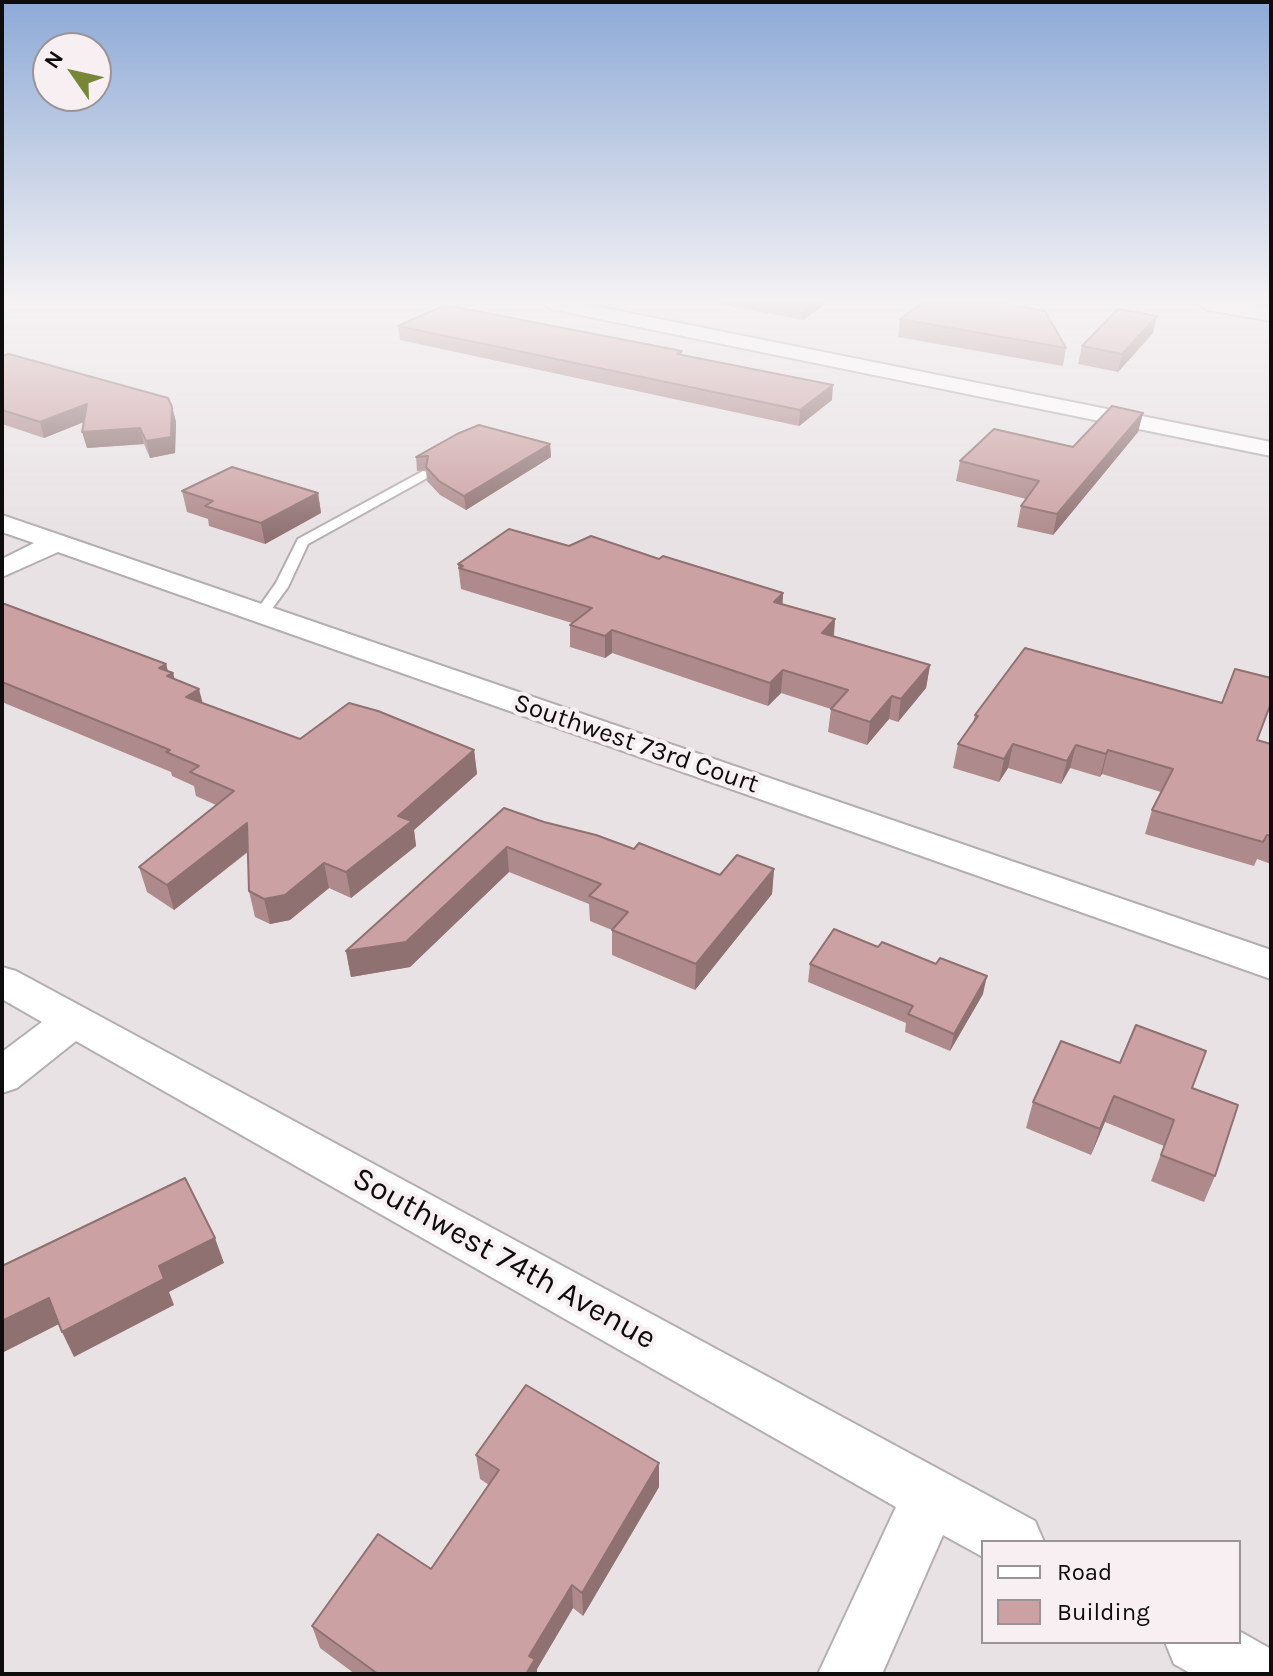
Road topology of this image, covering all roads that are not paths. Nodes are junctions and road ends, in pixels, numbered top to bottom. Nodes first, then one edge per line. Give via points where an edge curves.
1 (937, 381) edge
2 (1271, 449) edge
3 (423, 475) edge
4 (2, 523) edge
5 (57, 542) junction
6 (2, 569) edge
7 (261, 614) junction
8 (1271, 965) edge
9 (2, 981) edge
10 (73, 1021) junction
11 (2, 1076) edge
12 (931, 1496) junction
13 (1010, 1540) edge
14 (1200, 1644) edge
15 (850, 1674) edge
16 (1254, 1674) edge

1 - 2 street
3 - 7 lane via 303,542
4 - 5 street, Southwest 73rd Court
5 - 6 street
5 - 7 street, Southwest 73rd Court
7 - 8 street, Southwest 73rd Court
9 - 10 street, Southwest 74th Avenue
10 - 11 street
10 - 12 street, Southwest 74th Avenue
12 - 13 street, Southwest 74th Avenue
12 - 15 street
14 - 16 street

